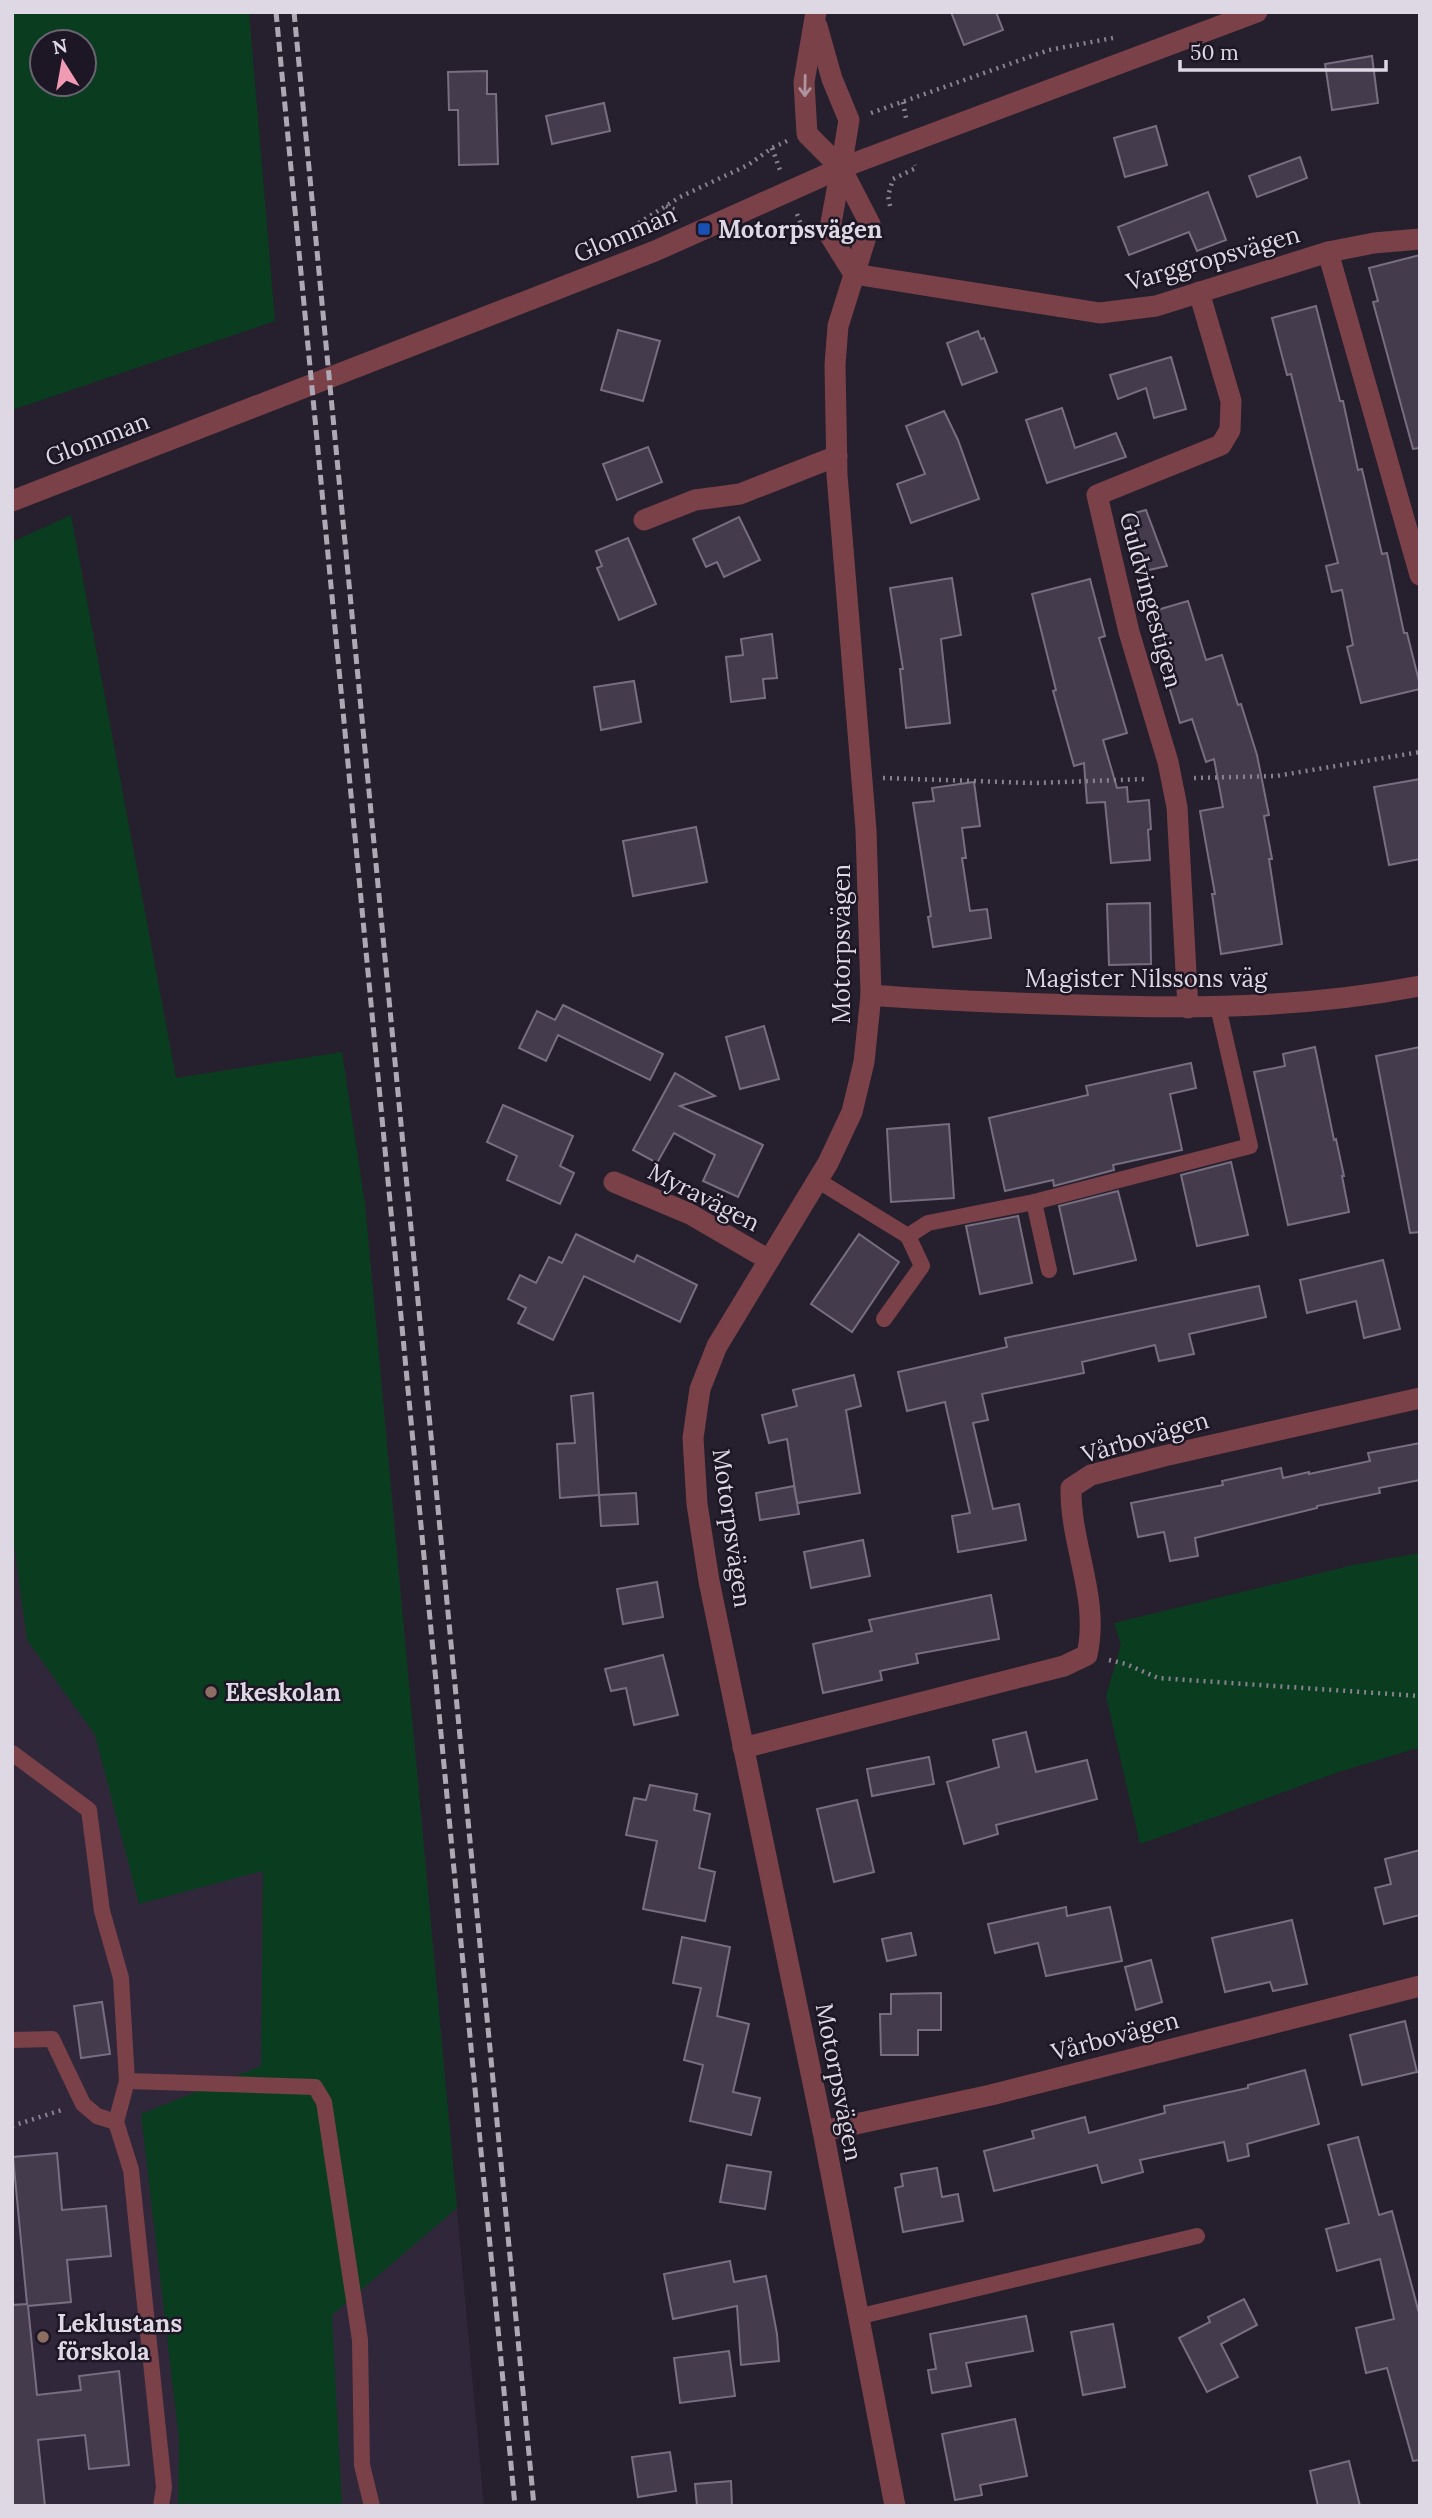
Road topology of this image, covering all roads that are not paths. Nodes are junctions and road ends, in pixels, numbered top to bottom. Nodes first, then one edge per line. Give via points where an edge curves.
1 (1257, 12) edge
2 (816, 16) edge
3 (841, 168) junction
4 (1420, 239) edge
5 (1328, 252) junction
6 (854, 274) junction
7 (1199, 292) junction
8 (837, 456) junction
9 (12, 500) edge
10 (644, 520) dead end
11 (1420, 575) edge
12 (1420, 986) edge
13 (872, 995) junction
14 (1219, 1007) junction
15 (1188, 1008) junction
16 (817, 1180) junction
17 (614, 1182) dead end
18 (1034, 1202) junction
19 (908, 1236) junction
20 (769, 1260) junction
21 (1049, 1270) dead end
22 (884, 1319) dead end
23 (1420, 1398) edge
24 (743, 1748) junction
25 (12, 1753) edge
26 (1420, 1986) edge
27 (12, 2040) edge
28 (127, 2081) junction
29 (116, 2122) junction
30 (823, 2131) junction
31 (1197, 2236) dead end
32 (857, 2317) junction
33 (162, 2506) edge
34 (372, 2506) edge
35 (895, 2506) edge

1 - 3 street, Glomman
2 - 3 street via 832,79 849,120
2 -> 3 street, Motorpsvägen via 804,82 807,134
3 - 6 street via 830,234
3 - 6 street, Motorpsvägen via 870,224
3 - 9 street, Glomman via 655,251
4 - 5 street, Varggropsvägen
5 - 7 street, Varggropsvägen
5 - 11 street
6 - 7 street, Varggropsvägen via 1100,313 1156,306
6 - 8 street, Motorpsvägen via 838,326
7 - 15 street, Guldvingestigen via 1231,401 1230,430 1221,445 1097,495 1129,632 1172,778
8 - 10 street via 740,494 695,500
8 - 13 street, Motorpsvägen via 866,830
12 - 14 street, Magister Nilssons väg via 1300,1004
13 - 15 street, Magister Nilssons väg
13 - 16 street, Motorpsvägen via 852,1112
14 - 15 street, Magister Nilssons väg
14 - 18 lane via 1250,1146
16 - 19 lane
16 - 20 street, Motorpsvägen
17 - 20 street, Myravägen via 690,1214
18 - 19 lane via 928,1223
18 - 21 lane
19 - 22 lane via 922,1266
20 - 24 street, Motorpsvägen via 717,1346 700,1389 694,1438 697,1504 709,1581
23 - 24 street, Vårbovägen via 1091,1475 1071,1488 1071,1513 1089,1597 1092,1634 1087,1655 1064,1666
24 - 30 street, Motorpsvägen
25 - 28 lane via 89,1810 102,1911 121,1978
26 - 30 street, Vårbovägen via 991,2095
27 - 29 lane via 52,2039 83,2104 97,2116
28 - 29 lane
28 - 34 lane via 314,2087 324,2102 360,2340 362,2465
29 - 33 lane via 131,2171 164,2487
30 - 32 street, Motorpsvägen
31 - 32 lane
32 - 35 street, Motorpsvägen

